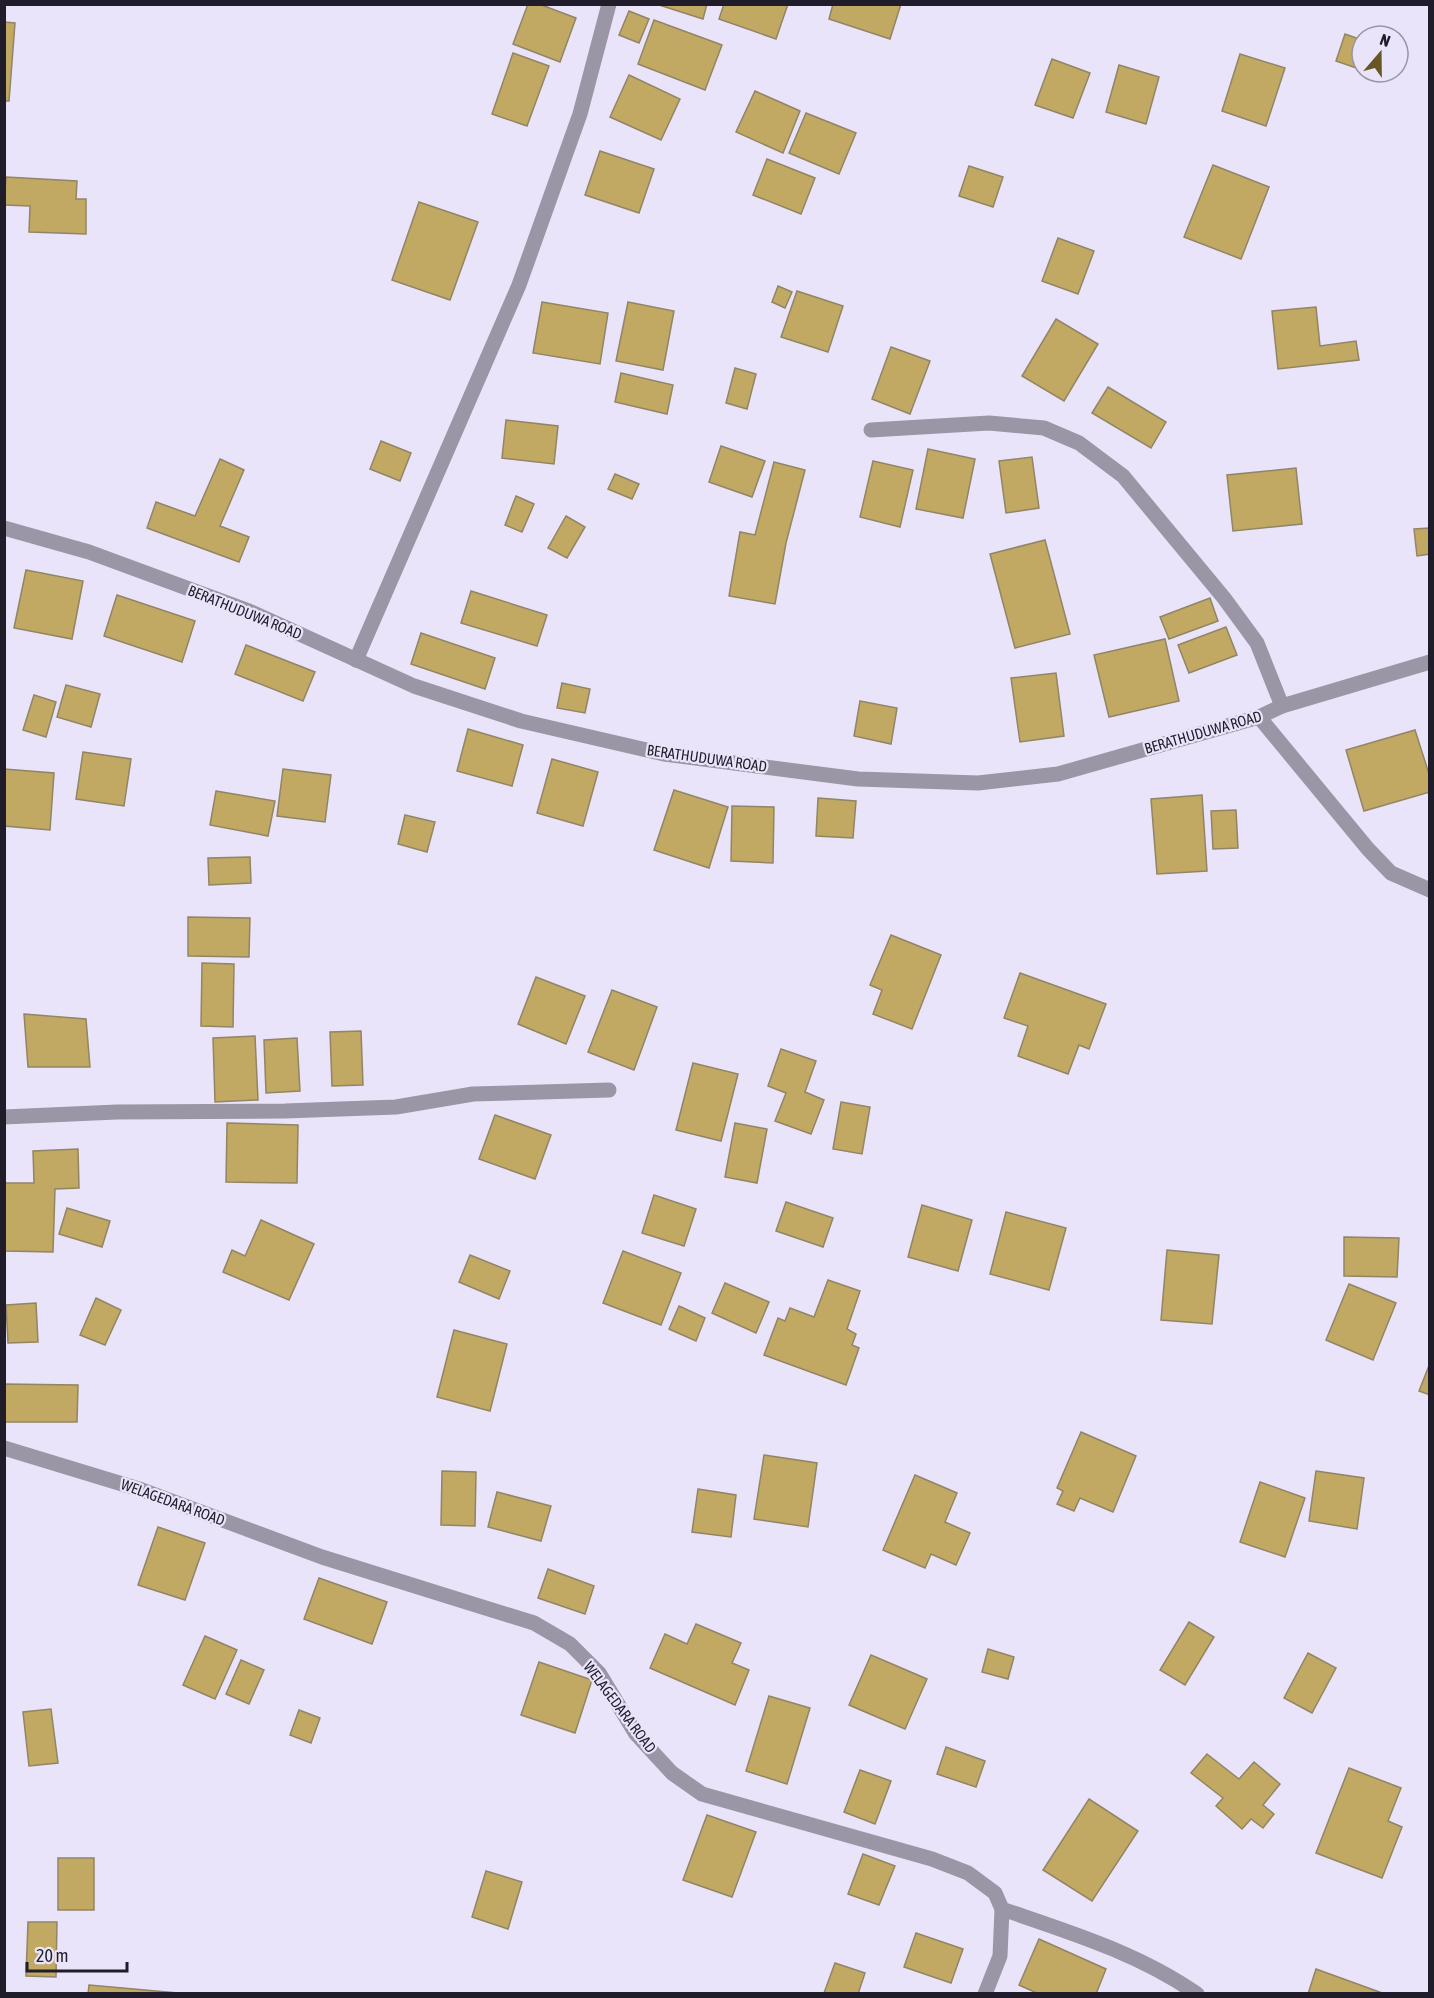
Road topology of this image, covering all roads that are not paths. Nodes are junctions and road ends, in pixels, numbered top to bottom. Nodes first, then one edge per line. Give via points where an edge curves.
1 (609, 4) edge
2 (872, 429) dead end
3 (4, 528) edge
4 (356, 660) junction
5 (1430, 662) edge
6 (1282, 706) junction
7 (1259, 717) junction
8 (1430, 890) edge
9 (609, 1090) dead end
10 (4, 1117) edge
11 (4, 1448) edge
12 (1002, 1909) junction
13 (985, 1994) edge
14 (1197, 1994) edge

1 - 4 street via 580,114 519,285
2 - 6 street via 989,423 1044,428 1079,443 1123,476 1224,598 1257,643
3 - 4 street, BERATHUDUWA ROAD via 89,552 249,611
4 - 7 street, BERATHUDUWA ROAD via 414,686 521,721 664,754 858,779 978,783 1058,774
5 - 6 street, BERATHUDUWA ROAD
6 - 7 street, BERATHUDUWA ROAD
7 - 8 street via 1391,873
9 - 10 street via 473,1094 396,1107
11 - 12 street, WELAGEDARA ROAD via 141,1490 322,1557 534,1623 570,1644 592,1666 636,1734 672,1773 702,1794 932,1859 968,1873 995,1893
12 - 13 street via 1000,1956
12 - 14 street via 1096,1942 1173,1977

